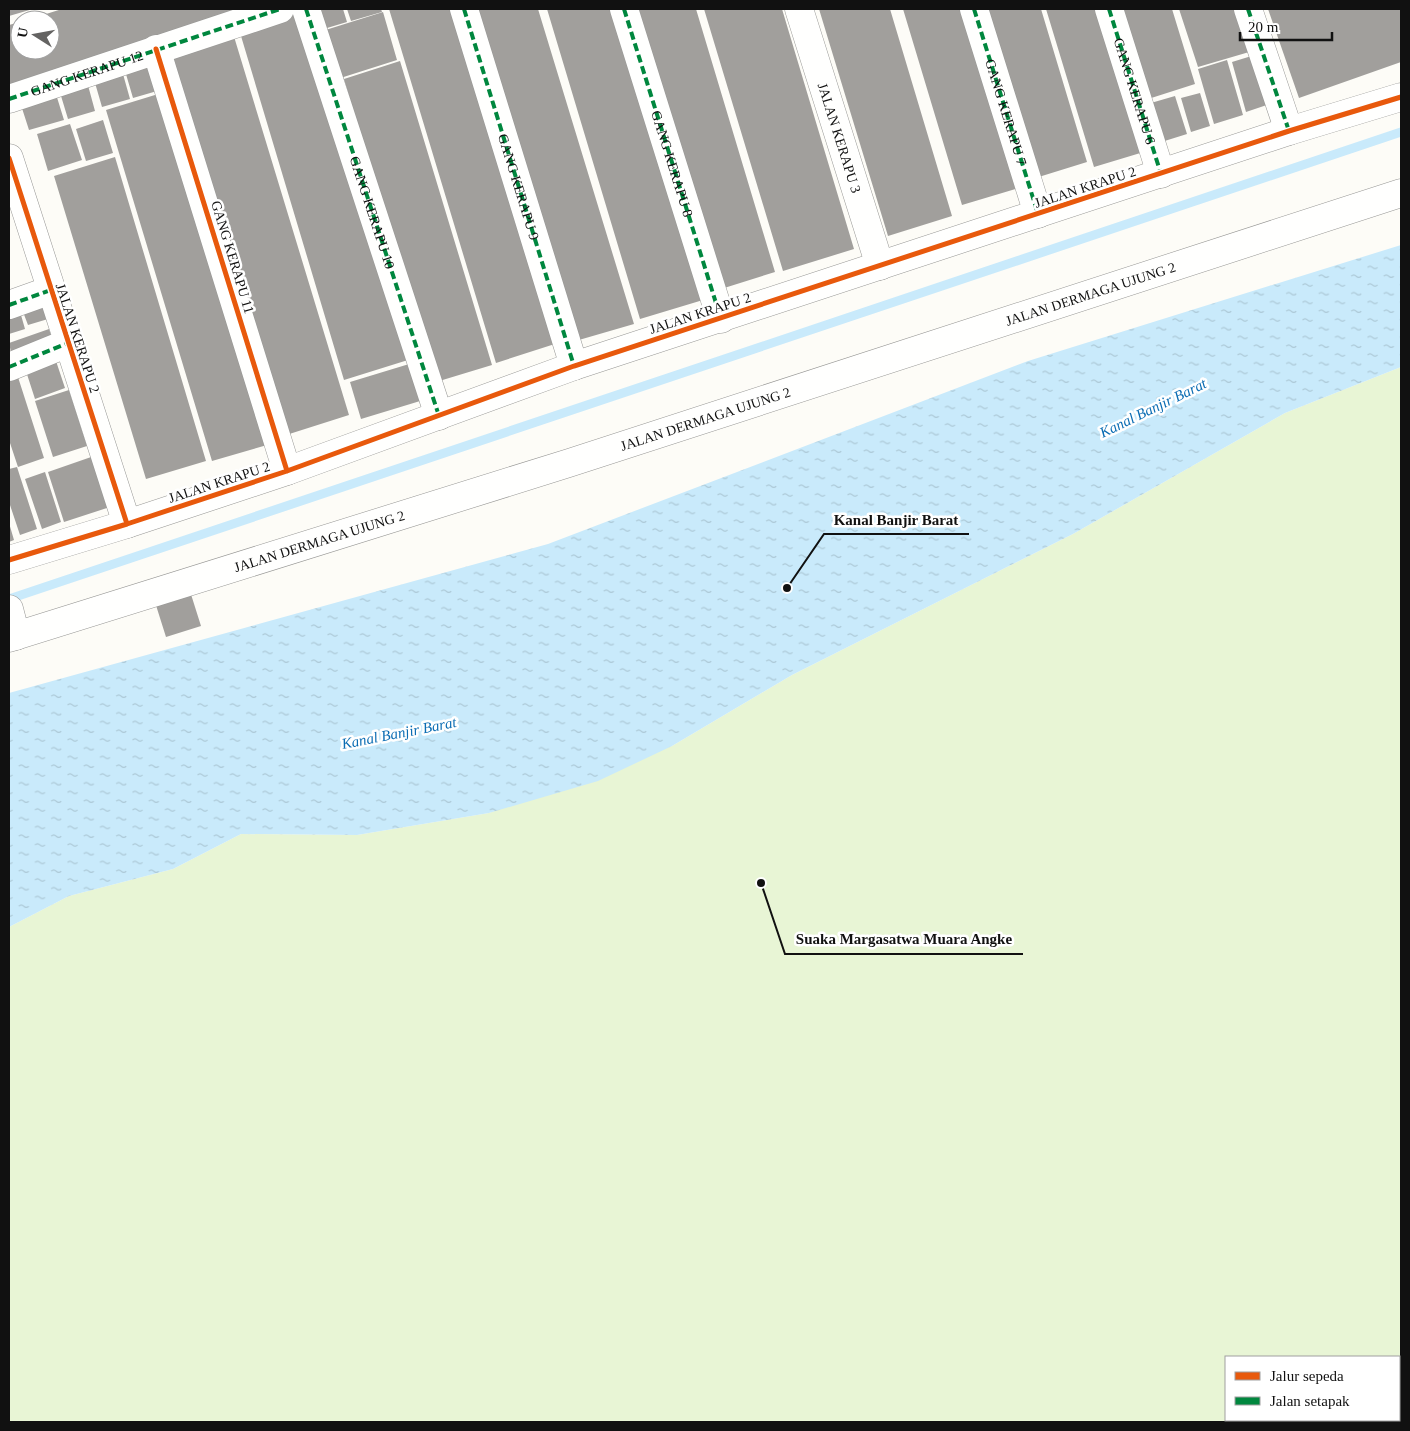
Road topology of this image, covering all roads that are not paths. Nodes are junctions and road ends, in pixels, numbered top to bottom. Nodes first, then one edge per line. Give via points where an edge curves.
1 (280, 9) edge
2 (306, 9) edge
3 (464, 9) edge
4 (624, 9) edge
5 (798, 9) edge
6 (974, 9) edge
7 (1109, 9) edge
8 (1248, 9) edge
9 (156, 49) junction
10 (1401, 97) edge
11 (9, 99) edge
12 (1289, 131) junction
13 (10, 162) edge
14 (1161, 174) junction
15 (1401, 194) edge
16 (1038, 214) junction
17 (880, 266) junction
18 (51, 290) junction
19 (9, 306) edge
20 (720, 319) junction
21 (68, 343) junction
22 (574, 366) junction
23 (9, 368) edge
24 (440, 416) junction
25 (287, 471) junction
26 (127, 524) junction
27 (9, 560) edge
28 (12, 627) edge

1 - 9 street, GANG KERAPU 12
2 - 24 street, GANG KERAPU 10
3 - 22 street, GANG KERAPU 9
4 - 20 street, GANG KERAPU 8
5 - 17 street, JALAN KERAPU 3
6 - 16 street, GANG KERAPU 7
7 - 14 street, GANG KERAPU 6
8 - 12 street
9 - 11 street, GANG KERAPU 12
9 - 25 street, GANG KERAPU 11
10 - 12 street, JALAN KRAPU 2
12 - 14 street, JALAN KRAPU 2
13 - 18 street, JALAN KERAPU 2
14 - 16 street, JALAN KRAPU 2
15 - 28 street, JALAN DERMAGA UJUNG 2 via 569,463
16 - 17 street, JALAN KRAPU 2
17 - 20 street, JALAN KRAPU 2
18 - 19 street
18 - 21 street, JALAN KERAPU 2
20 - 22 street, JALAN KRAPU 2
21 - 23 street
21 - 26 street, JALAN KERAPU 2
22 - 24 street, JALAN KRAPU 2
24 - 25 street, JALAN KRAPU 2
25 - 26 street, JALAN KRAPU 2
26 - 27 street, JALAN KRAPU 2

